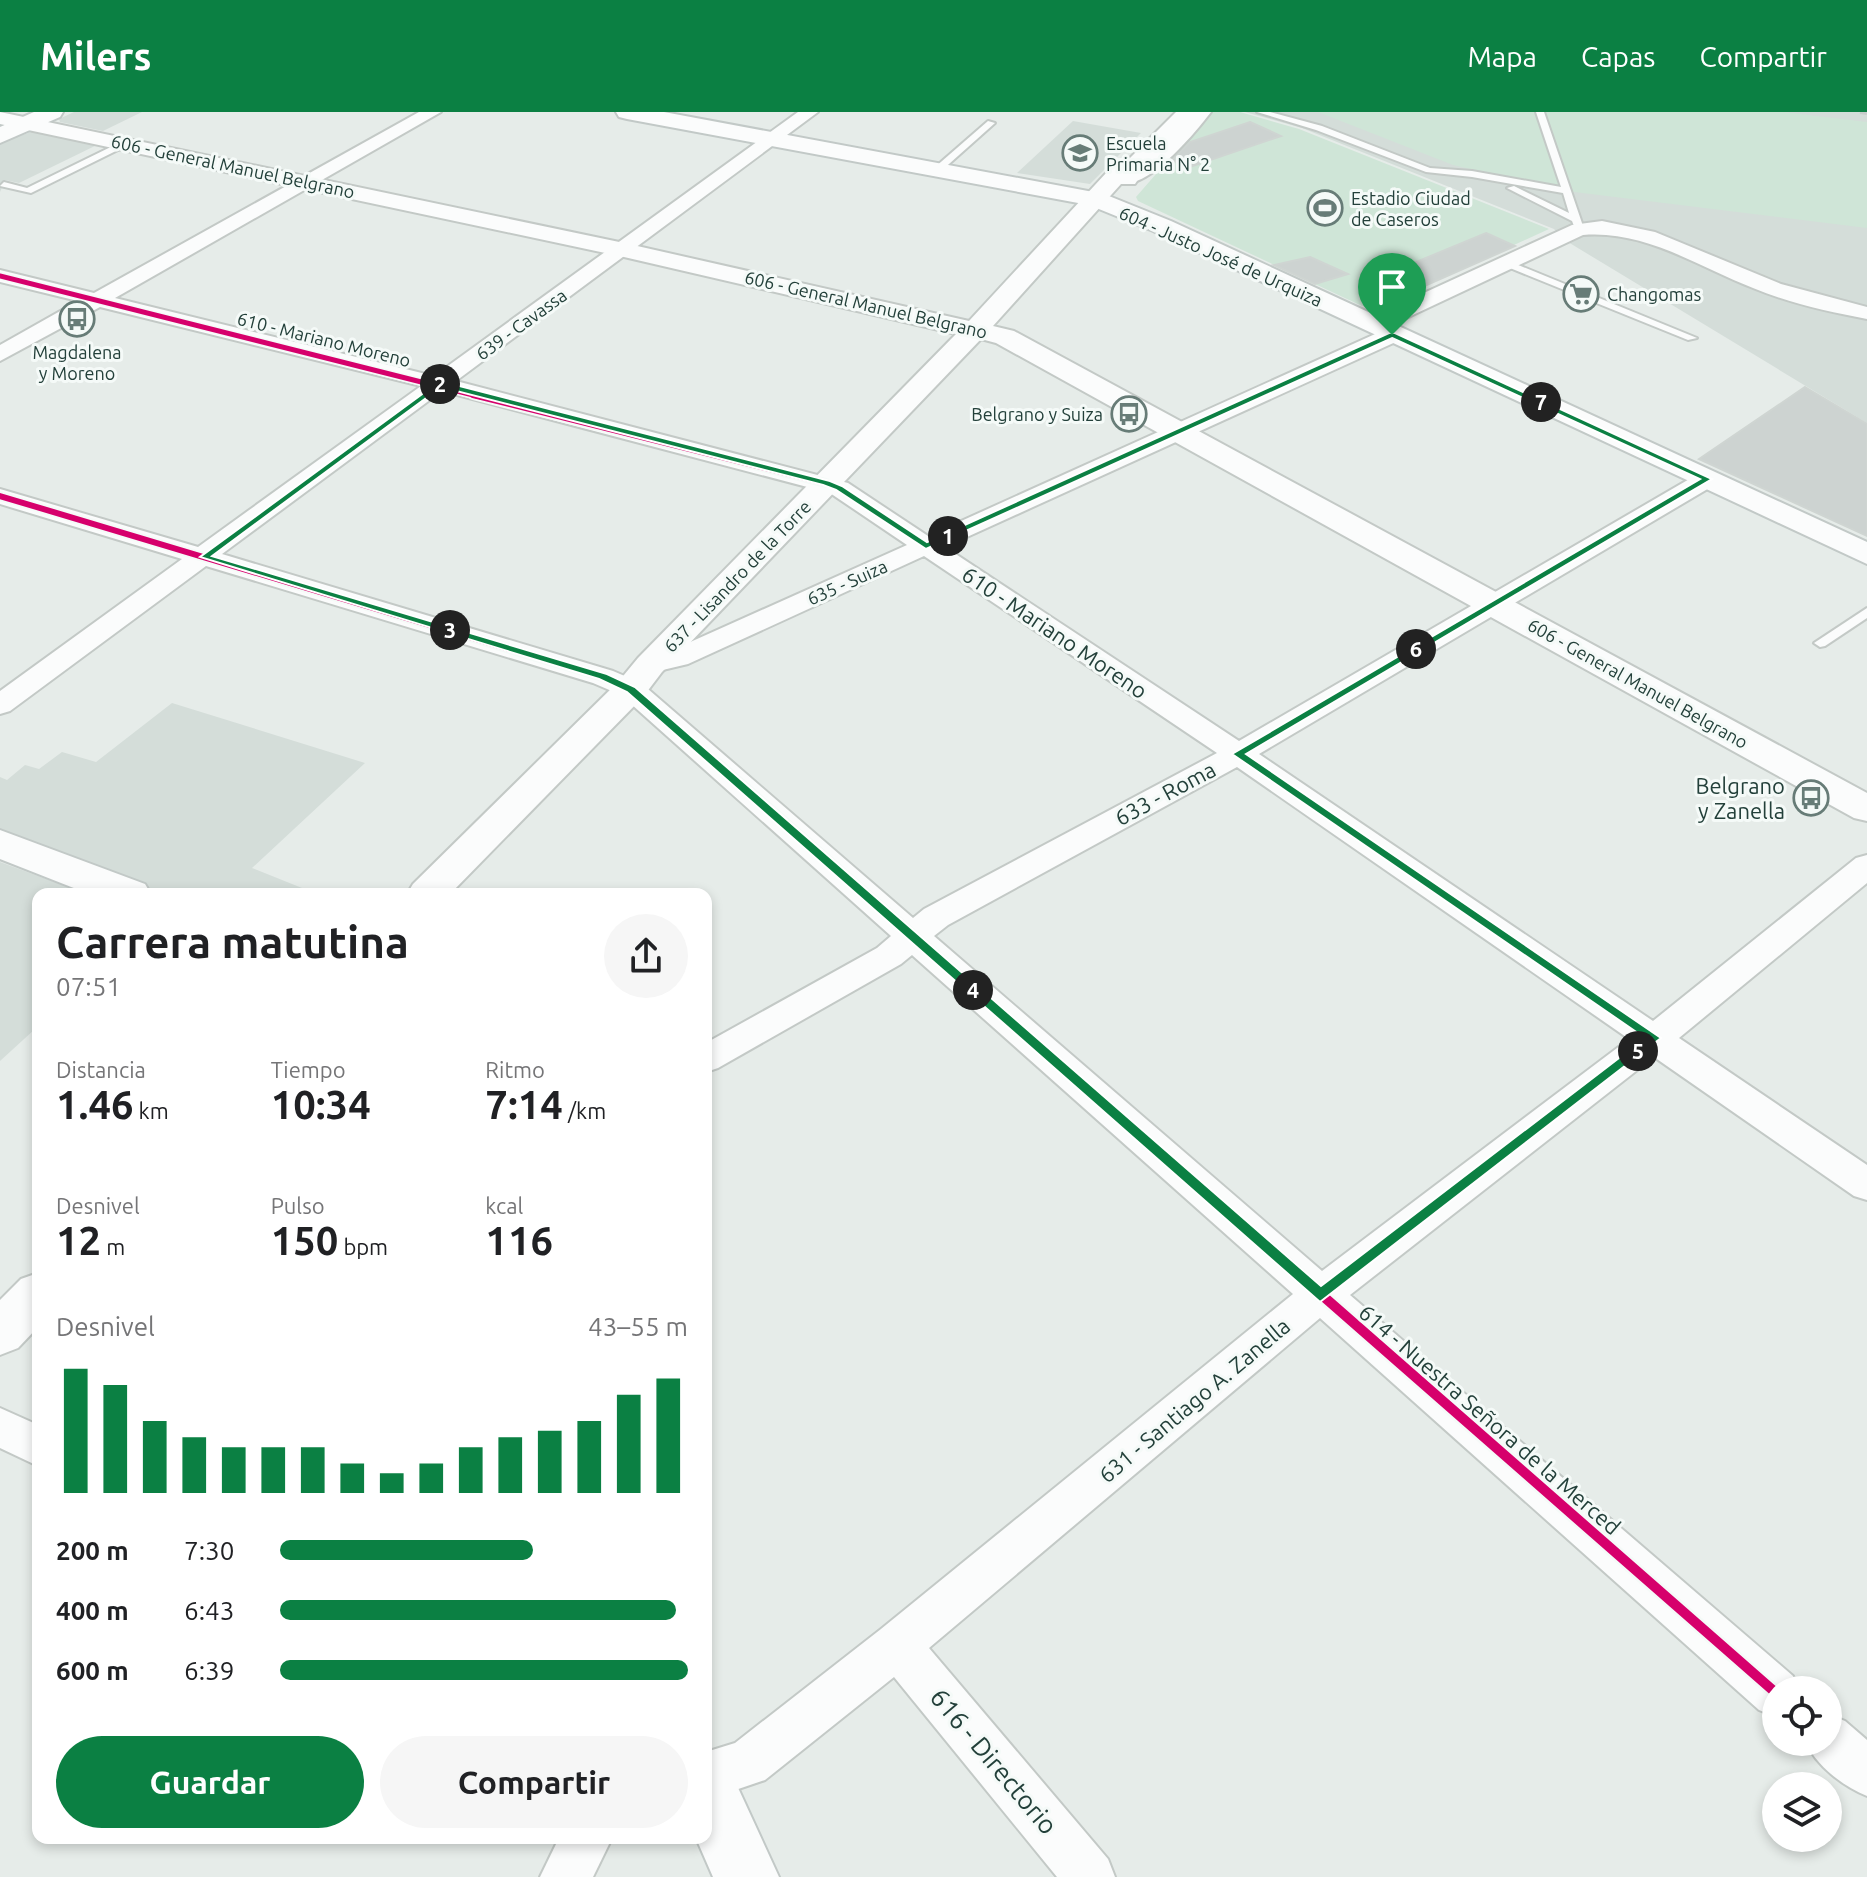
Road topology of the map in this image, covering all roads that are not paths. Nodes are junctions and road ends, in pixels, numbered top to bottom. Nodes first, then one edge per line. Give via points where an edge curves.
1 (52, 112) edge
2 (432, 112) edge
3 (627, 112) edge
4 (809, 112) edge
5 (1171, 112) edge
6 (1188, 112) edge
7 (1202, 112) edge
8 (1261, 112) edge
9 (1540, 112) edge
10 (0, 117) edge
11 (29, 123) junction
12 (991, 123) dead end
13 (0, 136) edge
14 (772, 139) junction
15 (125, 143) junction
16 (937, 170) junction
17 (1126, 174) junction
18 (1472, 174) junction
19 (308, 181) junction
20 (4, 185) dead end
21 (1566, 191) junction
22 (1095, 199) junction
23 (1162, 226) junction
24 (1573, 229) junction
25 (624, 250) junction
26 (1508, 264) junction
27 (0, 276) edge
28 (97, 300) junction
29 (1867, 313) edge
30 (977, 328) junction
31 (1383, 330) junction
32 (1692, 338) dead end
33 (0, 354) edge
34 (440, 384) junction
35 (1181, 432) junction
36 (1707, 479) junction
37 (826, 483) junction
38 (0, 496) edge
39 (926, 546) junction
40 (1867, 554) edge
41 (205, 557) junction
42 (1493, 603) junction
43 (1867, 612) edge
44 (1820, 643) dead end
45 (640, 677) junction
46 (0, 705) edge
47 (1238, 754) junction
48 (1867, 809) edge
49 (0, 844) edge
50 (1867, 866) edge
51 (114, 888) edge
52 (433, 888) edge
53 (912, 936) junction
54 (1655, 1038) junction
55 (712, 1056) edge
56 (1867, 1185) edge
57 (1320, 1295) junction
58 (32, 1300) edge
59 (0, 1333) edge
60 (0, 1427) edge
61 (32, 1444) edge
62 (897, 1645) junction
63 (1762, 1681) edge
64 (1842, 1750) edge
65 (1867, 1772) edge
66 (712, 1774) edge
67 (712, 1801) edge
68 (584, 1844) edge
69 (565, 1877) edge
70 (746, 1877) edge
71 (1090, 1877) edge

1 - 11 main road
2 - 19 street
3 - 14 main road, 604 - Justo José de Urquiza
4 - 14 street, 639 - Cavassa
5 - 17 street, 637 - Lisandro de la Torre via 1122,163
6 - 17 street
7 - 17 street, 637 - Lisandro de la Torre via 1149,168
8 - 18 lane via 1429,170
9 - 21 lane
10 - 11 street, 606 - General Manuel Belgrano
11 - 13 main road
11 - 15 street, 606 - General Manuel Belgrano
12 - 16 lane
14 - 16 main road, 604 - Justo José de Urquiza
14 - 25 street, 639 - Cavassa
15 - 19 street, 606 - General Manuel Belgrano
15 - 20 lane via 28,191
16 - 22 main road, 604 - Justo José de Urquiza
17 - 22 street, 637 - Lisandro de la Torre
17 - 23 main road via 1116,198
18 - 21 lane
18 - 24 lane via 1527,194
19 - 25 street, 606 - General Manuel Belgrano
19 - 28 street
21 - 24 lane
22 - 23 main road, 604 - Justo José de Urquiza
22 - 30 street, 637 - Lisandro de la Torre
23 - 31 main road, 604 - Justo José de Urquiza
24 - 26 street, 635 - Suiza
24 - 29 street via 1643,234 1761,284
25 - 30 street, 606 - General Manuel Belgrano
25 - 34 street, 639 - Cavassa
26 - 31 street, 635 - Suiza
26 - 32 lane
27 - 28 street, 610 - Mariano Moreno
28 - 33 street
28 - 34 street, 610 - Mariano Moreno
30 - 35 street, 606 - General Manuel Belgrano via 1005,337
30 - 37 street, 637 - Lisandro de la Torre
31 - 35 street, 635 - Suiza
31 - 36 main road, 604 - Justo José de Urquiza
34 - 37 street, 610 - Mariano Moreno
34 - 41 street, 639 - Cavassa
35 - 39 street, 635 - Suiza
35 - 42 street, 606 - General Manuel Belgrano
36 - 40 main road, 604 - Justo José de Urquiza
36 - 42 street, 633 - Roma
37 - 39 street, 610 - Mariano Moreno
37 - 45 street, 637 - Lisandro de la Torre
38 - 41 street, 614 - Nuestra Señora de la Merced
39 - 45 street, 635 - Suiza
39 - 47 street, 610 - Mariano Moreno
41 - 45 street, 614 - Nuestra Señora de la Merced via 603,677
41 - 46 street, 639 - Cavassa
42 - 47 street, 633 - Roma
42 - 48 street, 606 - General Manuel Belgrano
43 - 44 lane
45 - 52 street, 637 - Lisandro de la Torre
45 - 53 street, 614 - Nuestra Señora de la Merced
47 - 53 street, 633 - Roma via 936,917
47 - 54 street, 610 - Mariano Moreno
49 - 51 main road
50 - 54 street, 631 - Santiago A. Zanella
53 - 55 street, 633 - Roma via 889,956
53 - 57 street, 614 - Nuestra Señora de la Merced
54 - 56 street, 610 - Mariano Moreno
54 - 57 street, 631 - Santiago A. Zanella
57 - 62 street, 631 - Santiago A. Zanella
57 - 63 street, 614 - Nuestra Señora de la Merced
58 - 59 street
60 - 61 street
62 - 66 street, 631 - Santiago A. Zanella via 748,1763
62 - 71 street, 616 - Directorio
64 - 65 street
67 - 70 main road
68 - 69 street

